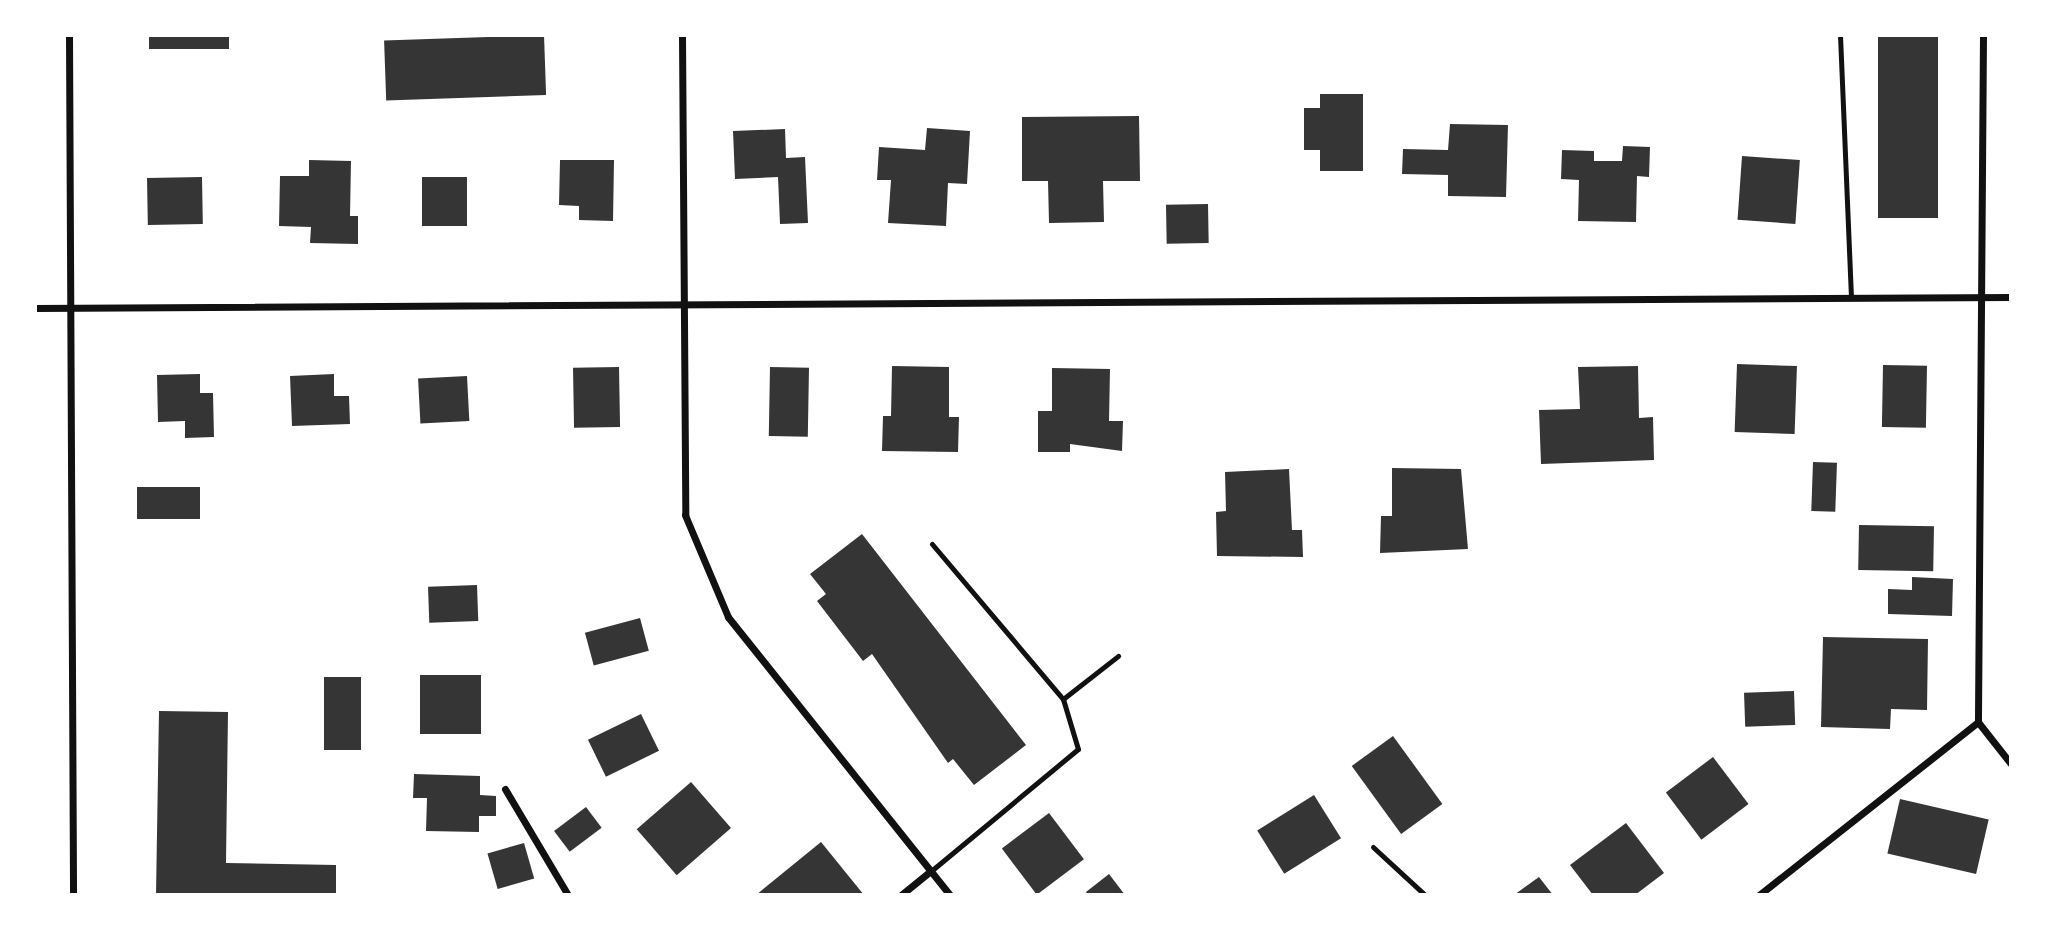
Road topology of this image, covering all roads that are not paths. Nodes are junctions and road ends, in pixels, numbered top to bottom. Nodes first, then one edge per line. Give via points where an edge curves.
1 (69, 35) edge
2 (682, 35) edge
3 (1840, 35) edge
4 (1983, 35) edge
5 (1983, 297) junction
6 (2011, 297) edge
7 (1851, 298) junction
8 (71, 307) junction
9 (681, 307) junction
10 (35, 308) edge
11 (932, 544) dead end
12 (1118, 656) dead end
13 (1063, 699) junction
14 (1978, 722) junction
15 (2011, 764) edge
16 (505, 789) dead end
17 (1373, 847) dead end
18 (932, 871) junction
19 (73, 895) edge
20 (568, 895) edge
21 (901, 895) edge
22 (950, 895) edge
23 (1425, 895) edge
24 (1759, 895) edge

1 - 8 street
2 - 9 street
3 - 7 lane
4 - 5 street
5 - 6 street
5 - 7 street
5 - 14 street
7 - 9 street
8 - 9 street
8 - 10 street
8 - 19 street
9 - 18 street via 685,515 704,571 728,617
11 - 13 lane
12 - 13 lane
13 - 18 lane via 1077,749
14 - 15 street
14 - 24 street
16 - 20 street
17 - 23 lane
18 - 21 street
18 - 22 street

